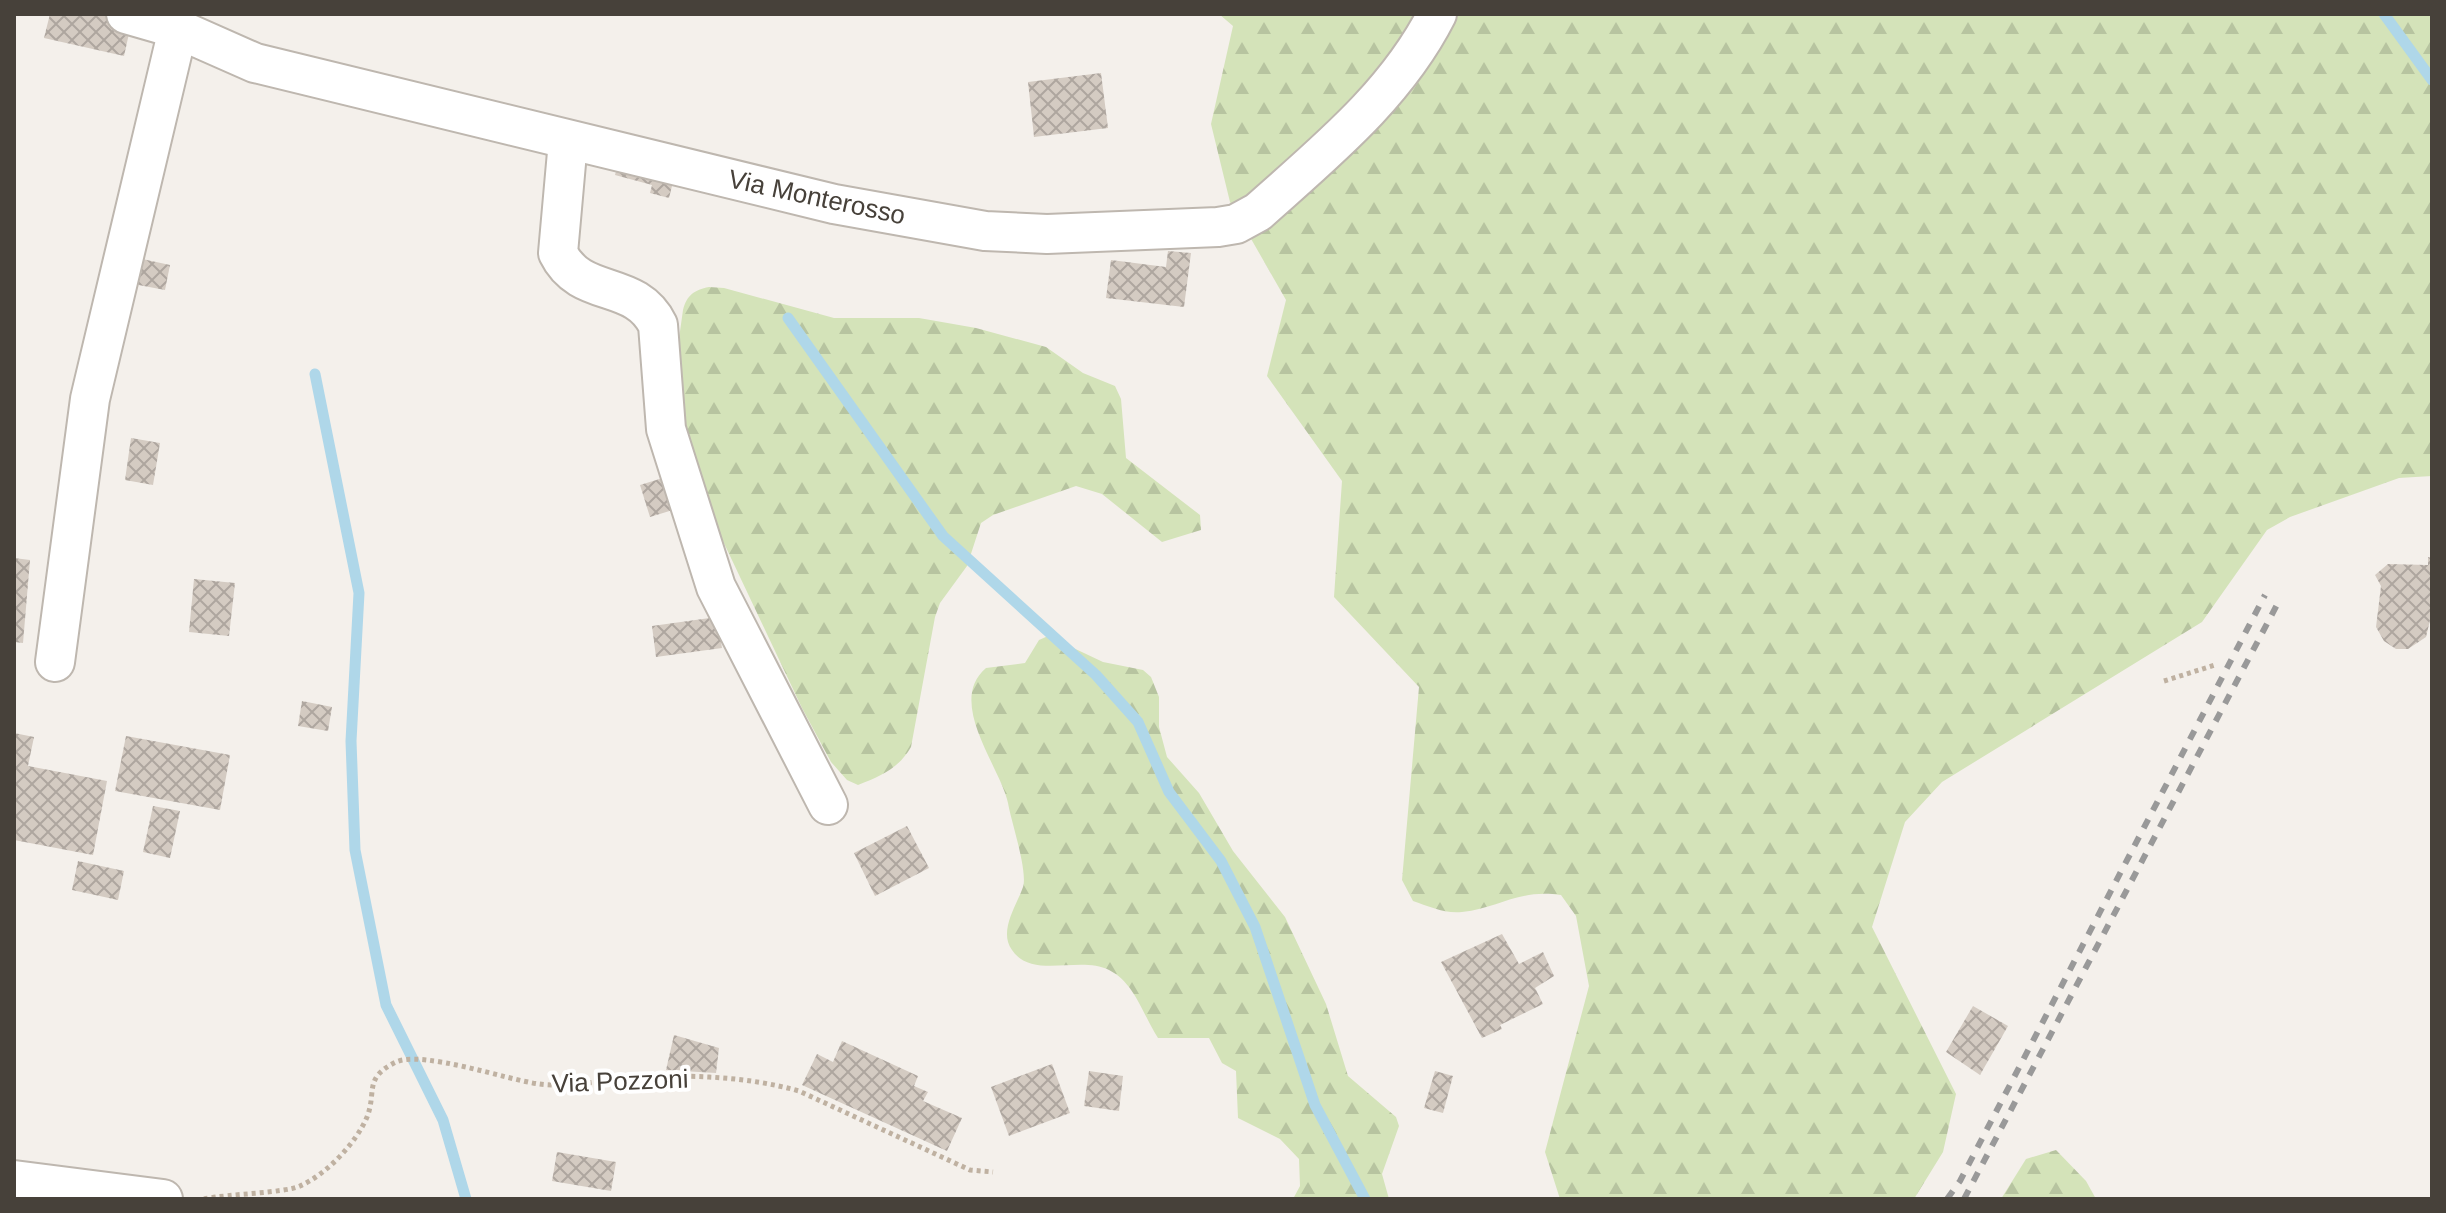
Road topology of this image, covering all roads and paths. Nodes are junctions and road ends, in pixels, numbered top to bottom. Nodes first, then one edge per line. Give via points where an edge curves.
1 (126, 14) edge
2 (1437, 14) edge
3 (178, 29) junction
4 (568, 141) junction
5 (55, 662) dead end
6 (2215, 665) dead end
7 (2164, 681) dead end
8 (828, 805) dead end
9 (993, 1172) dead end
10 (14, 1180) edge
11 (163, 1199) edge
12 (204, 1199) edge

1 - 3 street, Via Monterosso
2 - 4 street, Via Monterosso via 1405,68 1326,151 1258,212 1218,227 1047,234 985,231 834,204
3 - 4 street, Via Monterosso via 255,63
3 - 5 street via 90,399
4 - 8 street via 558,253 579,278 636,297 658,325 666,429 716,587
6 - 7 path
9 - 12 path, Via Pozzoni via 970,1170 776,1085 669,1076 542,1085 431,1060 400,1060 370,1086 368,1115 351,1144 319,1173 299,1187
10 - 11 street

